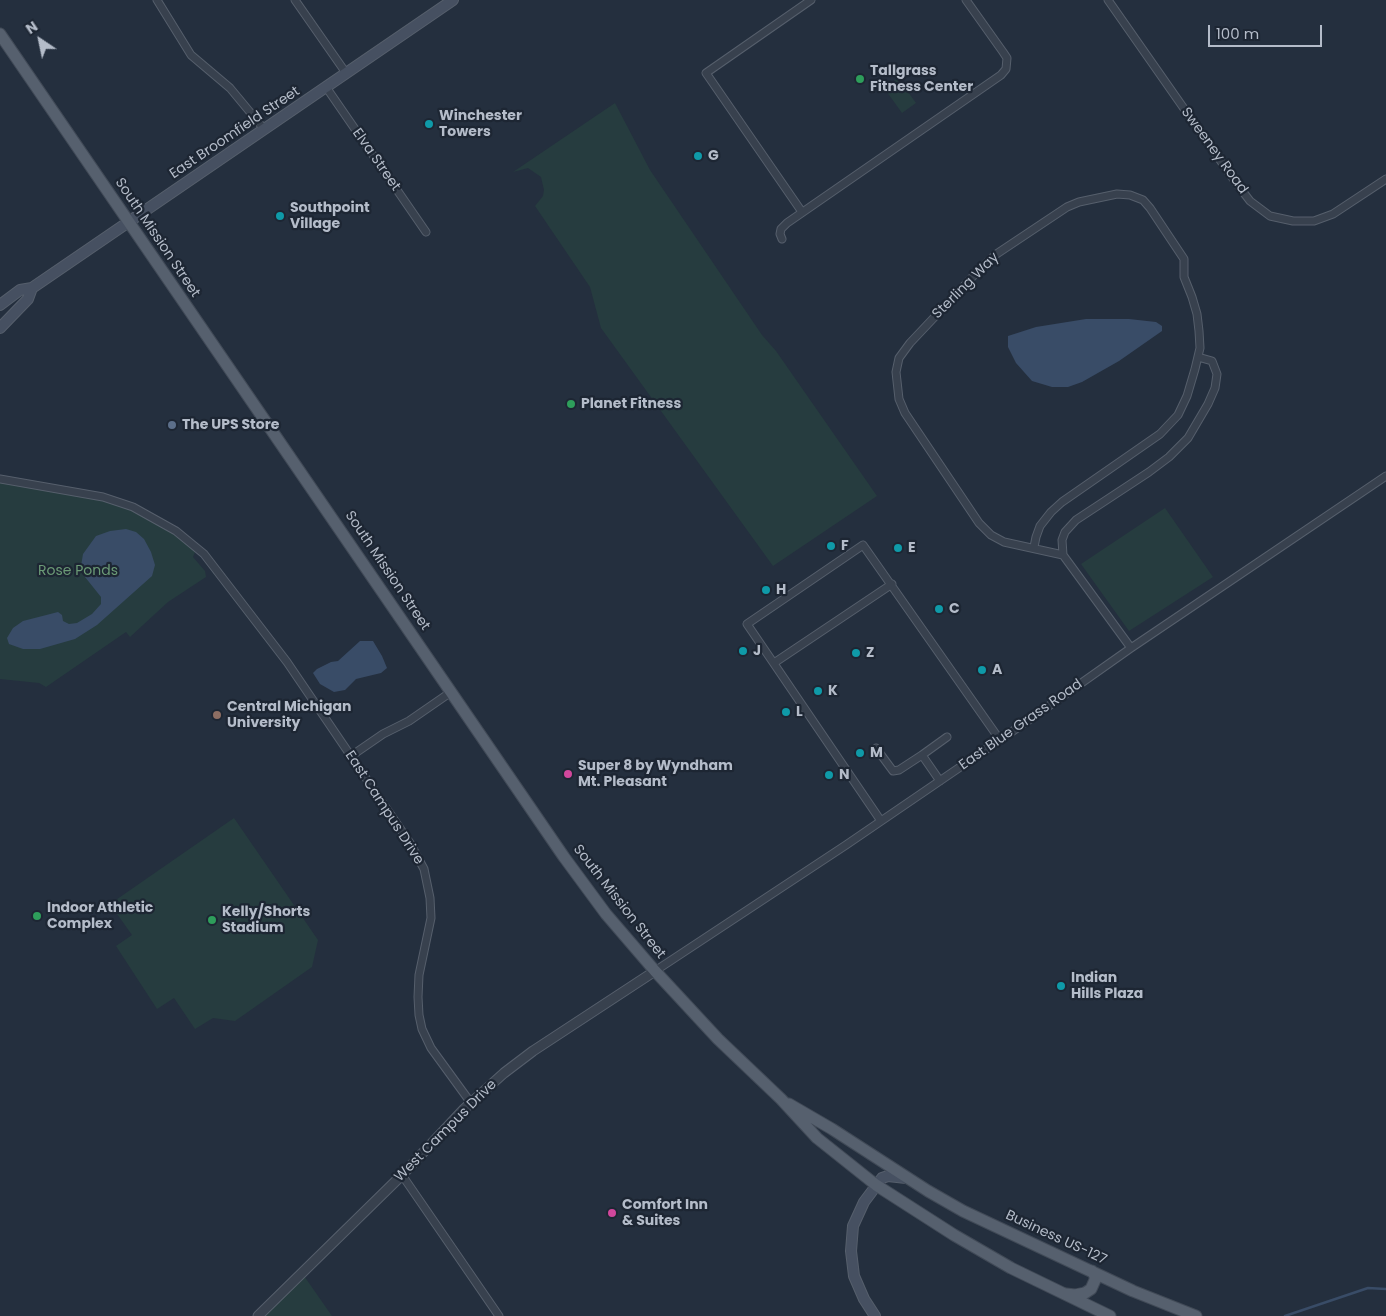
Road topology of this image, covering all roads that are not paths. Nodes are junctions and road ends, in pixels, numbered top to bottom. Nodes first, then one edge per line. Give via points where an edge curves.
1 (157, 0) edge
2 (295, 0) edge
3 (453, 0) edge
4 (810, 0) edge
5 (966, 0) edge
6 (1108, 0) edge
7 (0, 34) edge
8 (346, 73) junction
9 (326, 87) junction
10 (264, 129) junction
11 (1386, 179) edge
12 (802, 212) junction
13 (128, 222) junction
14 (426, 232) dead end
15 (782, 240) dead end
16 (32, 288) junction
17 (0, 304) edge
18 (0, 328) edge
19 (1198, 357) junction
20 (1386, 476) edge
21 (0, 479) edge
22 (1034, 548) junction
23 (1063, 555) junction
24 (892, 584) junction
25 (1131, 648) junction
26 (774, 663) junction
27 (451, 692) junction
28 (948, 737) dead end
29 (1000, 740) junction
30 (876, 748) dead end
31 (922, 755) junction
32 (351, 756) junction
33 (940, 781) junction
34 (881, 821) junction
35 (655, 971) junction
36 (781, 1100) junction
37 (471, 1103) junction
38 (402, 1175) junction
39 (907, 1178) junction
40 (876, 1185) junction
41 (1092, 1271) junction
42 (1064, 1294) junction
43 (258, 1316) edge
44 (499, 1316) edge
45 (875, 1316) edge
46 (1110, 1316) edge
47 (1196, 1316) edge

1 - 10 street via 191,55 230,88
2 - 8 street
3 - 8 main road, East Broomfield Street
4 - 12 street via 706,74
5 - 12 street via 1004,52 1006,69
6 - 11 street, Sweeney Road via 1234,180 1250,201 1270,216 1314,221 1333,214
7 - 13 main road, South Mission Street
8 - 9 main road, East Broomfield Street
9 - 10 main road, East Broomfield Street
9 - 14 street, Elva Street
10 - 13 main road, East Broomfield Street
12 - 15 street via 782,229
13 - 16 main road, East Broomfield Street
13 - 27 main road, South Mission Street
16 - 17 main road, East Broomfield Street via 20,290
16 - 18 main road, East Broomfield Street via 28,299
19 - 22 street, Sterling Way via 1178,415 1160,434 1051,512 1040,526
19 - 22 street, Sterling Way via 1198,314 1184,277 1184,260 1143,200 1117,194 1067,207 995,255 910,344 899,358 896,372 904,413 979,523 1004,542
19 - 23 street via 1212,361 1217,374 1208,404 1188,438 1149,472 1076,520 1062,540
20 - 25 street, East Blue Grass Road
21 - 32 street, East Campus Drive via 103,497 133,507 198,547 288,662
22 - 23 street, Sterling Way
23 - 25 street
24 - 26 street
24 - 26 street via 863,544 747,624
24 - 29 street
25 - 29 street, East Blue Grass Road
26 - 34 street
27 - 32 street
27 - 35 main road, South Mission Street via 569,864
28 - 31 street
29 - 33 street, East Blue Grass Road
30 - 31 street via 893,771
31 - 33 street
32 - 37 street, East Campus Drive via 424,869 432,918 419,975 422,1030 431,1048
33 - 34 street, East Blue Grass Road
34 - 35 street, East Blue Grass Road
35 - 36 main road, South Mission Street via 718,1040
35 - 37 street, West Campus Drive via 533,1051
36 - 39 main road, South Mission Street
36 - 40 main road, South Mission Street via 817,1138
37 - 38 street, West Campus Drive
38 - 43 street, West Campus Drive
38 - 44 street
39 - 40 main road via 888,1176
39 - 41 main road, Business US-127 via 963,1211
40 - 42 main road via 954,1235
40 - 45 main road via 856,1216 851,1251 858,1286
41 - 42 main road via 1095,1280 1091,1288 1075,1295
41 - 47 main road, Business US-127
42 - 46 main road

